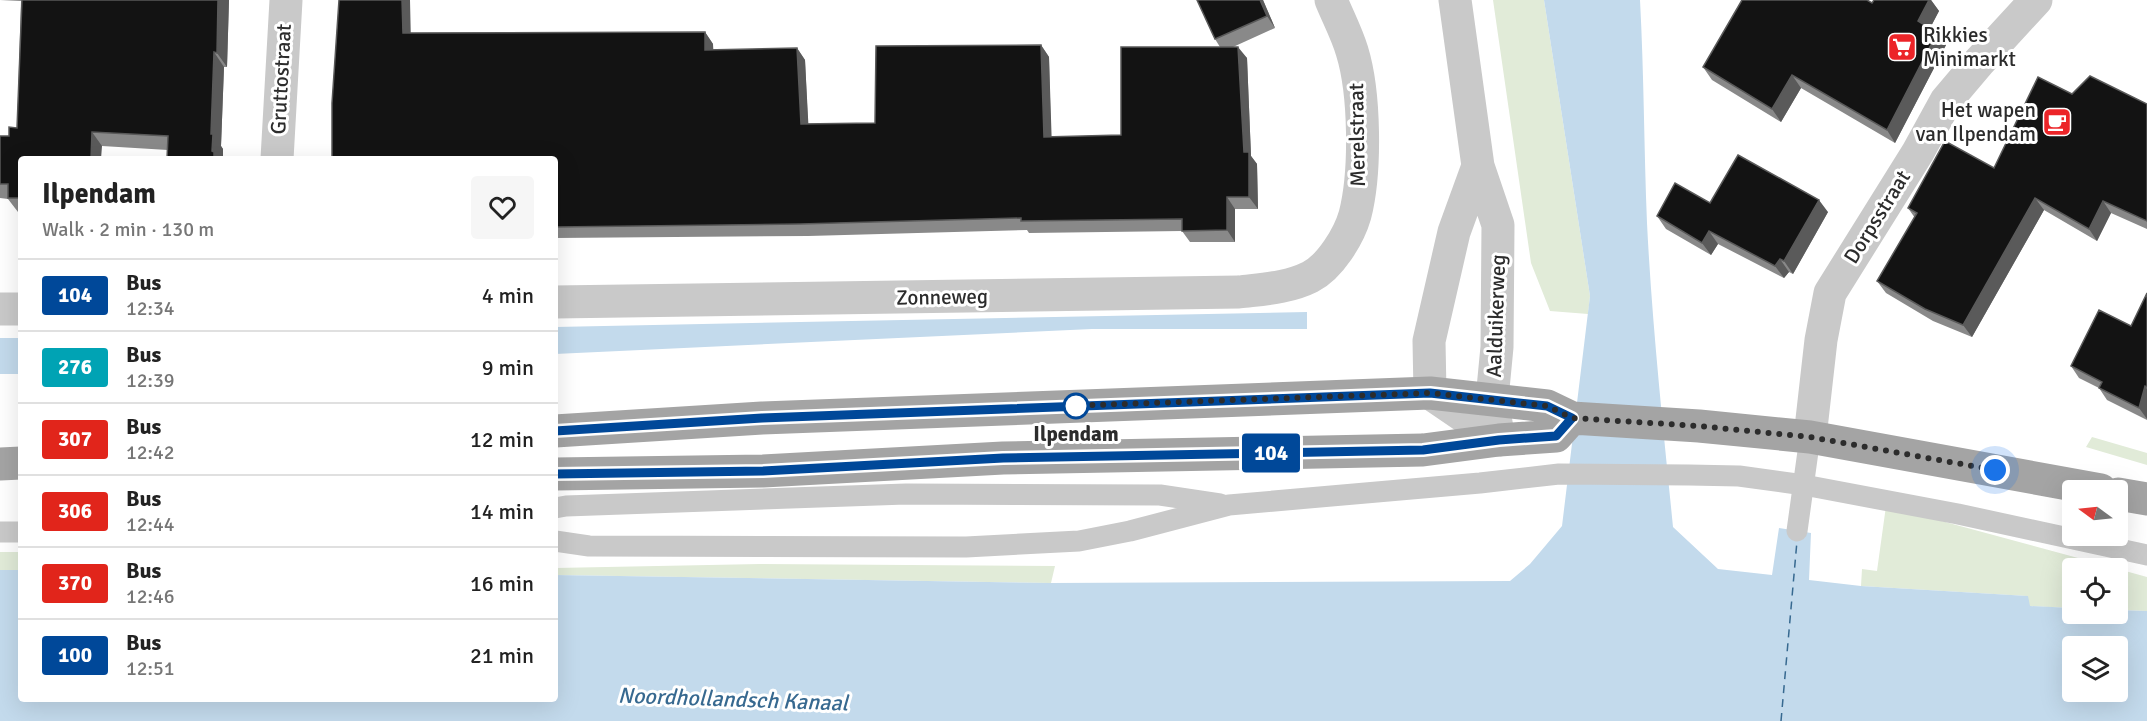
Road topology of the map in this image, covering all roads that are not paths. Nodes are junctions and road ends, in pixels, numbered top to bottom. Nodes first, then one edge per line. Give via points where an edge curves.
1 (286, 0) edge
2 (1331, 0) edge
3 (1455, 0) edge
4 (2036, 0) edge
5 (277, 156) edge
6 (1478, 166) junction
7 (1323, 265) joint
8 (558, 302) edge
9 (0, 309) edge
10 (18, 309) edge
11 (1430, 393) junction
12 (1492, 399) junction
13 (1572, 418) junction
14 (558, 431) edge
15 (1810, 437) junction
16 (1499, 440) junction
17 (18, 463) edge
18 (0, 464) edge
19 (558, 474) edge
20 (2062, 483) edge
21 (1804, 485) junction
22 (2128, 496) edge
23 (2147, 499) edge
24 (1229, 505) junction
25 (558, 507) edge
26 (1797, 531) dead end
27 (0, 532) edge
28 (18, 532) edge
29 (558, 541) edge
30 (2147, 555) edge

1 - 5 street, Gruttostraat
2 - 7 street, Merelstraat via 1353,51 1361,110 1360,187 1346,238
3 - 6 street, Aalduikerweg
4 - 15 street, Dorpsstraat via 1946,101 1830,293
6 - 11 street, Aalduikerweg via 1454,232 1429,341
6 - 12 street, Aalduikerweg via 1498,225 1497,346
7 - 8 street, Zonneweg via 1312,276 1292,284 1239,292
9 - 10 street
11 - 12 main road
11 - 14 main road via 762,418
11 - 16 street
12 - 13 main road via 1547,406
12 - 16 street, Aalduikerweg
13 - 15 main road
13 - 16 main road via 1556,436
15 - 20 main road
15 - 21 lane
16 - 19 main road via 1423,450 1003,458 763,471
17 - 18 main road
21 - 24 lane via 1739,476 1559,474
21 - 26 lane
21 - 30 lane
22 - 23 main road
24 - 25 lane via 1160,495 906,494
24 - 29 lane via 1079,541 978,547 590,546
27 - 28 lane

